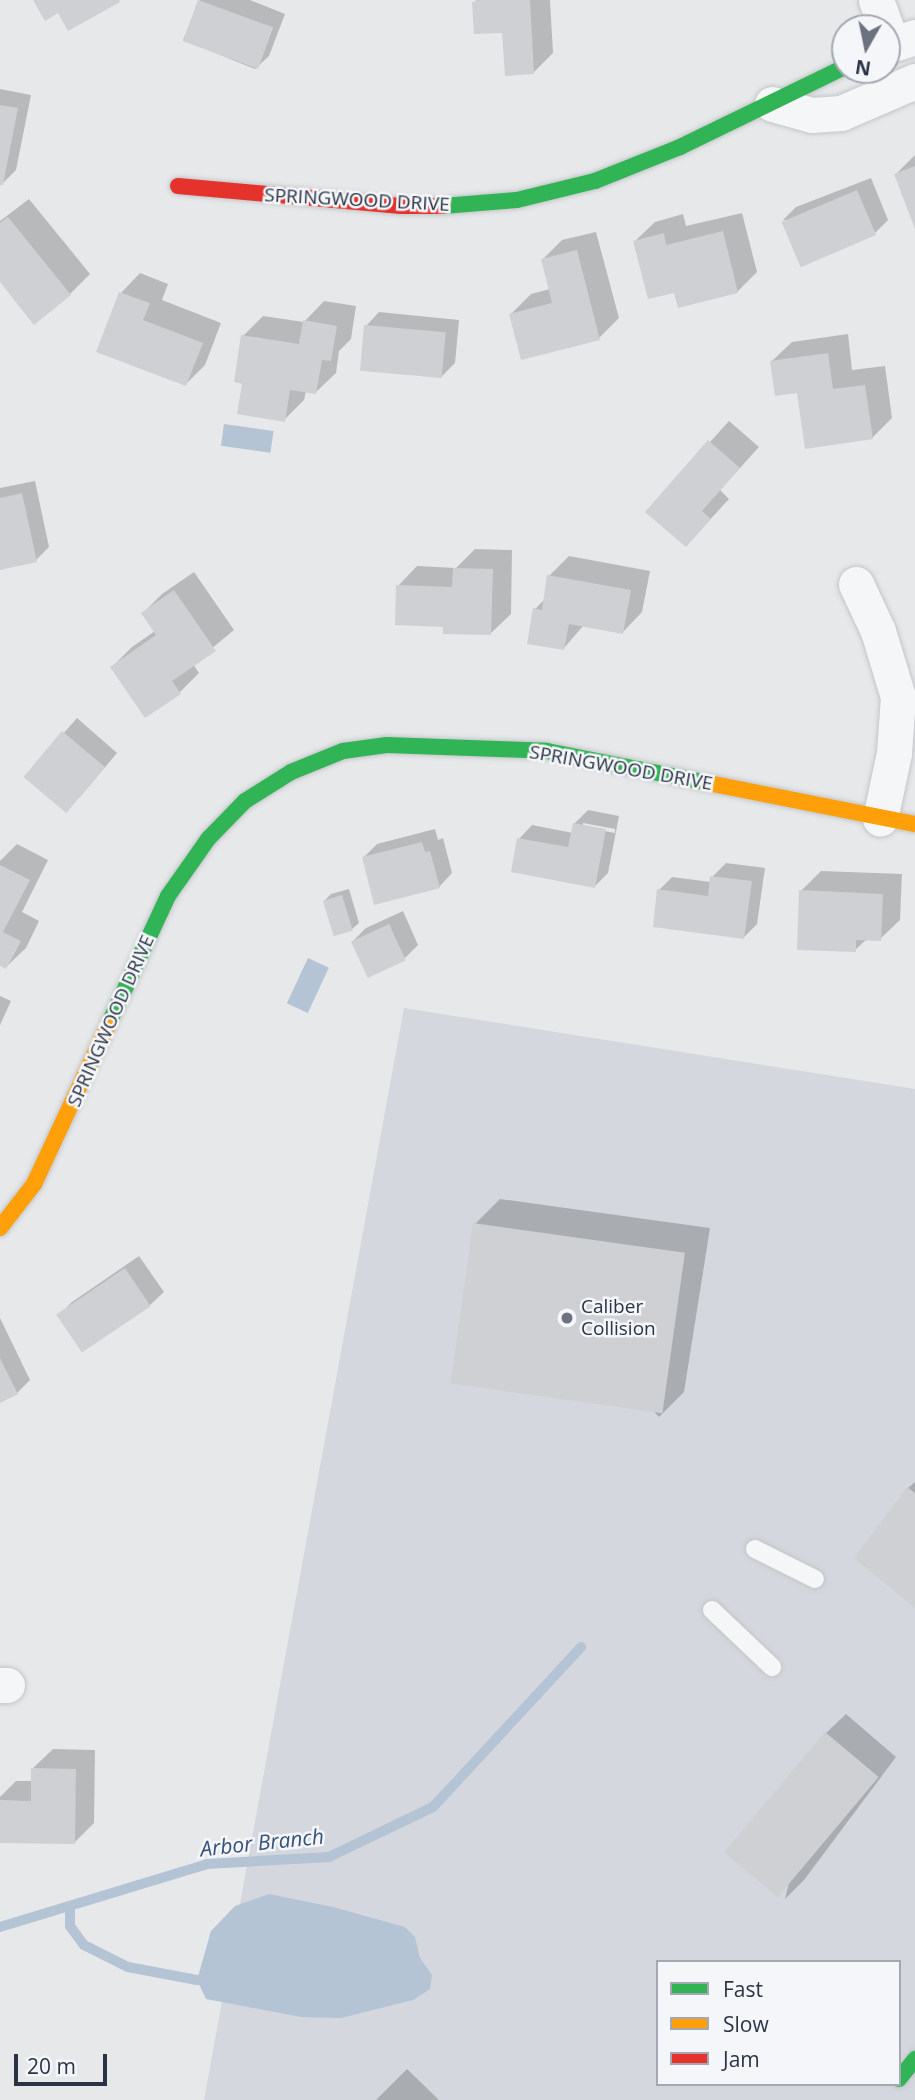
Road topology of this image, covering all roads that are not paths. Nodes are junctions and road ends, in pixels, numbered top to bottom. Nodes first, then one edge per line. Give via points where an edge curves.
1 (831, 74) edge
2 (915, 81) edge
3 (772, 104) junction
4 (178, 186) dead end
5 (856, 584) dead end
6 (880, 819) junction
7 (915, 824) edge
8 (0, 1228) edge
9 (755, 1549) dead end
10 (815, 1579) dead end
11 (712, 1610) dead end
12 (772, 1667) dead end
13 (915, 2059) edge
14 (901, 2077) edge

1 - 3 street, SPRINGWOOD DRIVE
2 - 3 street via 841,113 812,115
3 - 4 street, SPRINGWOOD DRIVE via 594,181 517,200 401,206
5 - 6 street via 878,631 898,697 894,753
6 - 7 street, SPRINGWOOD DRIVE
6 - 8 street, SPRINGWOOD DRIVE via 547,751 387,745 343,751 291,772 245,801 208,839 168,896 40,1173
9 - 10 lane
11 - 12 lane
13 - 14 street

